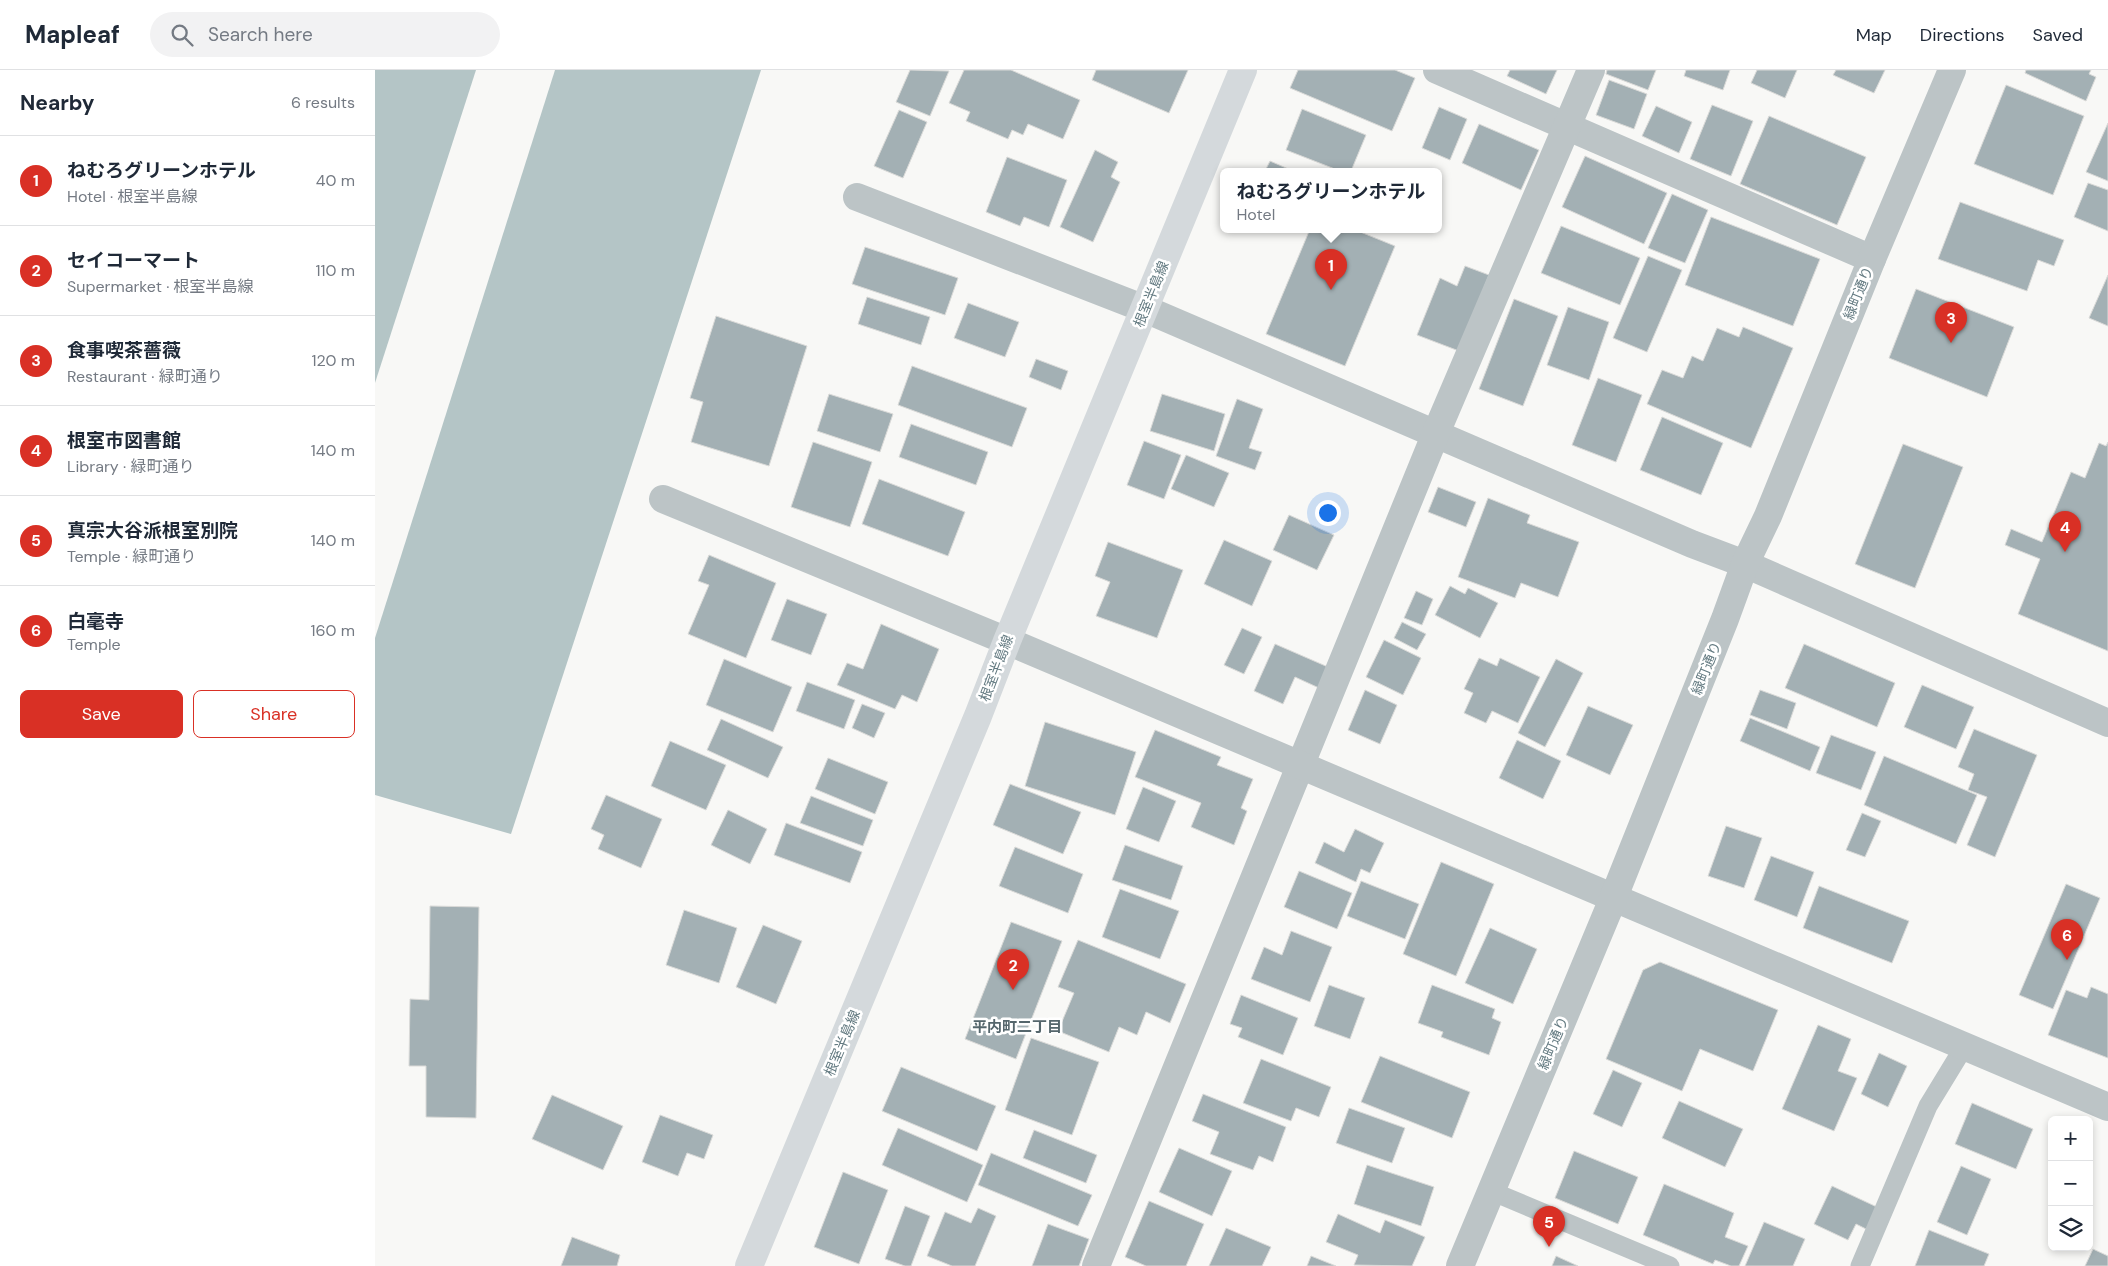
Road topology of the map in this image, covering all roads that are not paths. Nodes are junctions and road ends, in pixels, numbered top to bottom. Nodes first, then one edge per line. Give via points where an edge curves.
1 (1243, 70) edge
2 (1437, 70) edge
3 (1591, 70) edge
4 (1952, 70) edge
5 (1567, 128) junction
6 (857, 198) dead end
7 (1872, 259) junction
8 (1145, 309) junction
9 (1436, 434) junction
10 (663, 499) dead end
11 (1745, 564) junction
12 (1007, 640) junction
13 (2108, 723) edge
14 (1301, 766) junction
15 (1613, 899) junction
16 (1965, 1047) junction
17 (2108, 1107) edge
18 (1491, 1191) junction
19 (756, 1264) edge
20 (1096, 1266) edge
21 (1460, 1266) edge
22 (1670, 1266) edge
23 (1860, 1266) edge

1 - 8 main road, 根室半島線
2 - 5 street
3 - 5 street
4 - 7 street, 緑町通り
5 - 7 street
5 - 9 street
6 - 8 street
7 - 11 street, 緑町通り via 1768,516
8 - 9 street
8 - 12 main road, 根室半島線
9 - 11 street
9 - 14 street
10 - 12 street
11 - 13 street
11 - 15 street, 緑町通り
12 - 14 street
12 - 19 main road, 根室半島線
14 - 15 street
14 - 20 street
15 - 16 street
15 - 18 street, 緑町通り
16 - 17 street
16 - 23 lane via 1928,1106
18 - 21 street, 緑町通り
18 - 22 lane

